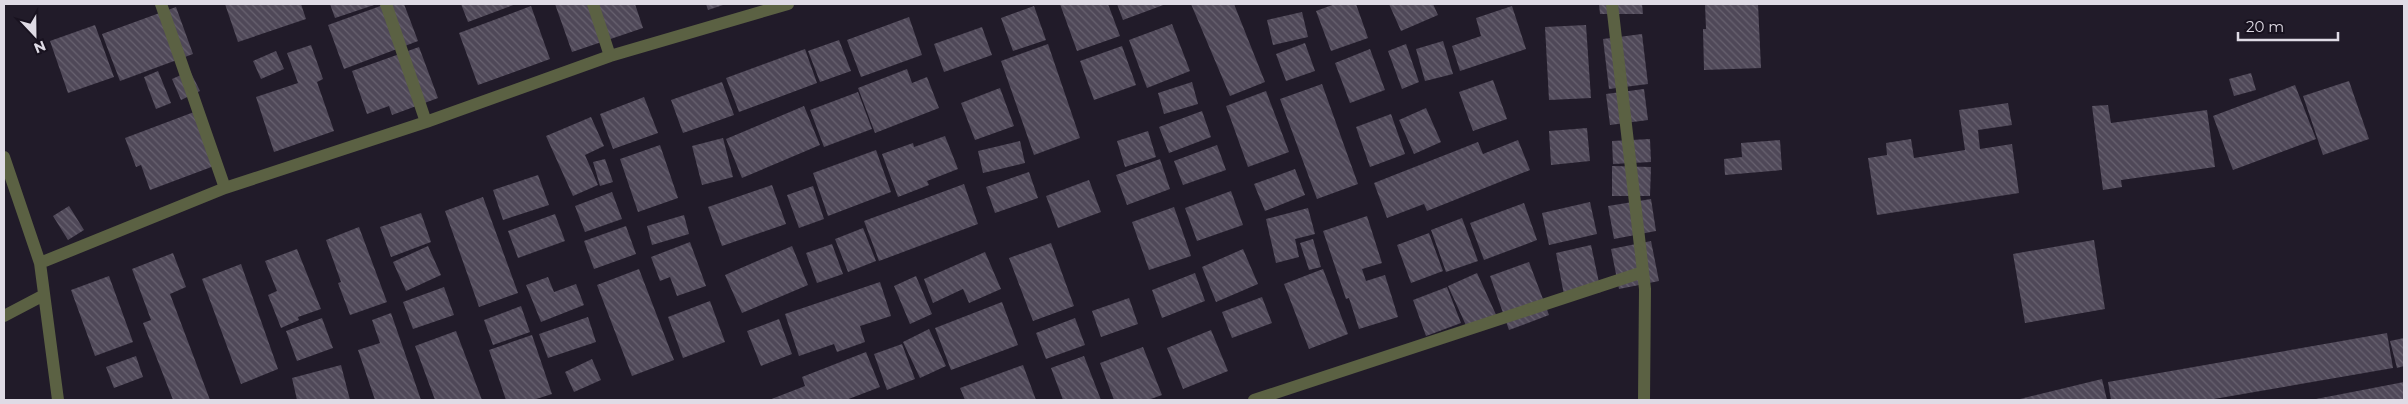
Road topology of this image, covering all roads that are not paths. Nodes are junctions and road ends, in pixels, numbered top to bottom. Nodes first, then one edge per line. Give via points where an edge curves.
1 (161, 4) edge
2 (386, 4) edge
3 (593, 4) edge
4 (788, 4) edge
5 (1612, 4) edge
6 (610, 56) junction
7 (426, 122) junction
8 (4, 157) edge
9 (225, 188) junction
10 (40, 263) junction
11 (1643, 272) junction
12 (44, 295) junction
13 (4, 316) edge
14 (58, 400) edge
15 (1254, 400) edge
16 (1644, 400) edge

1 - 9 street
2 - 7 street
3 - 6 street
4 - 6 street
5 - 11 street
6 - 7 street
7 - 9 street
8 - 10 street
9 - 10 street
10 - 12 street
11 - 15 street
11 - 16 street
12 - 13 street
12 - 14 street

